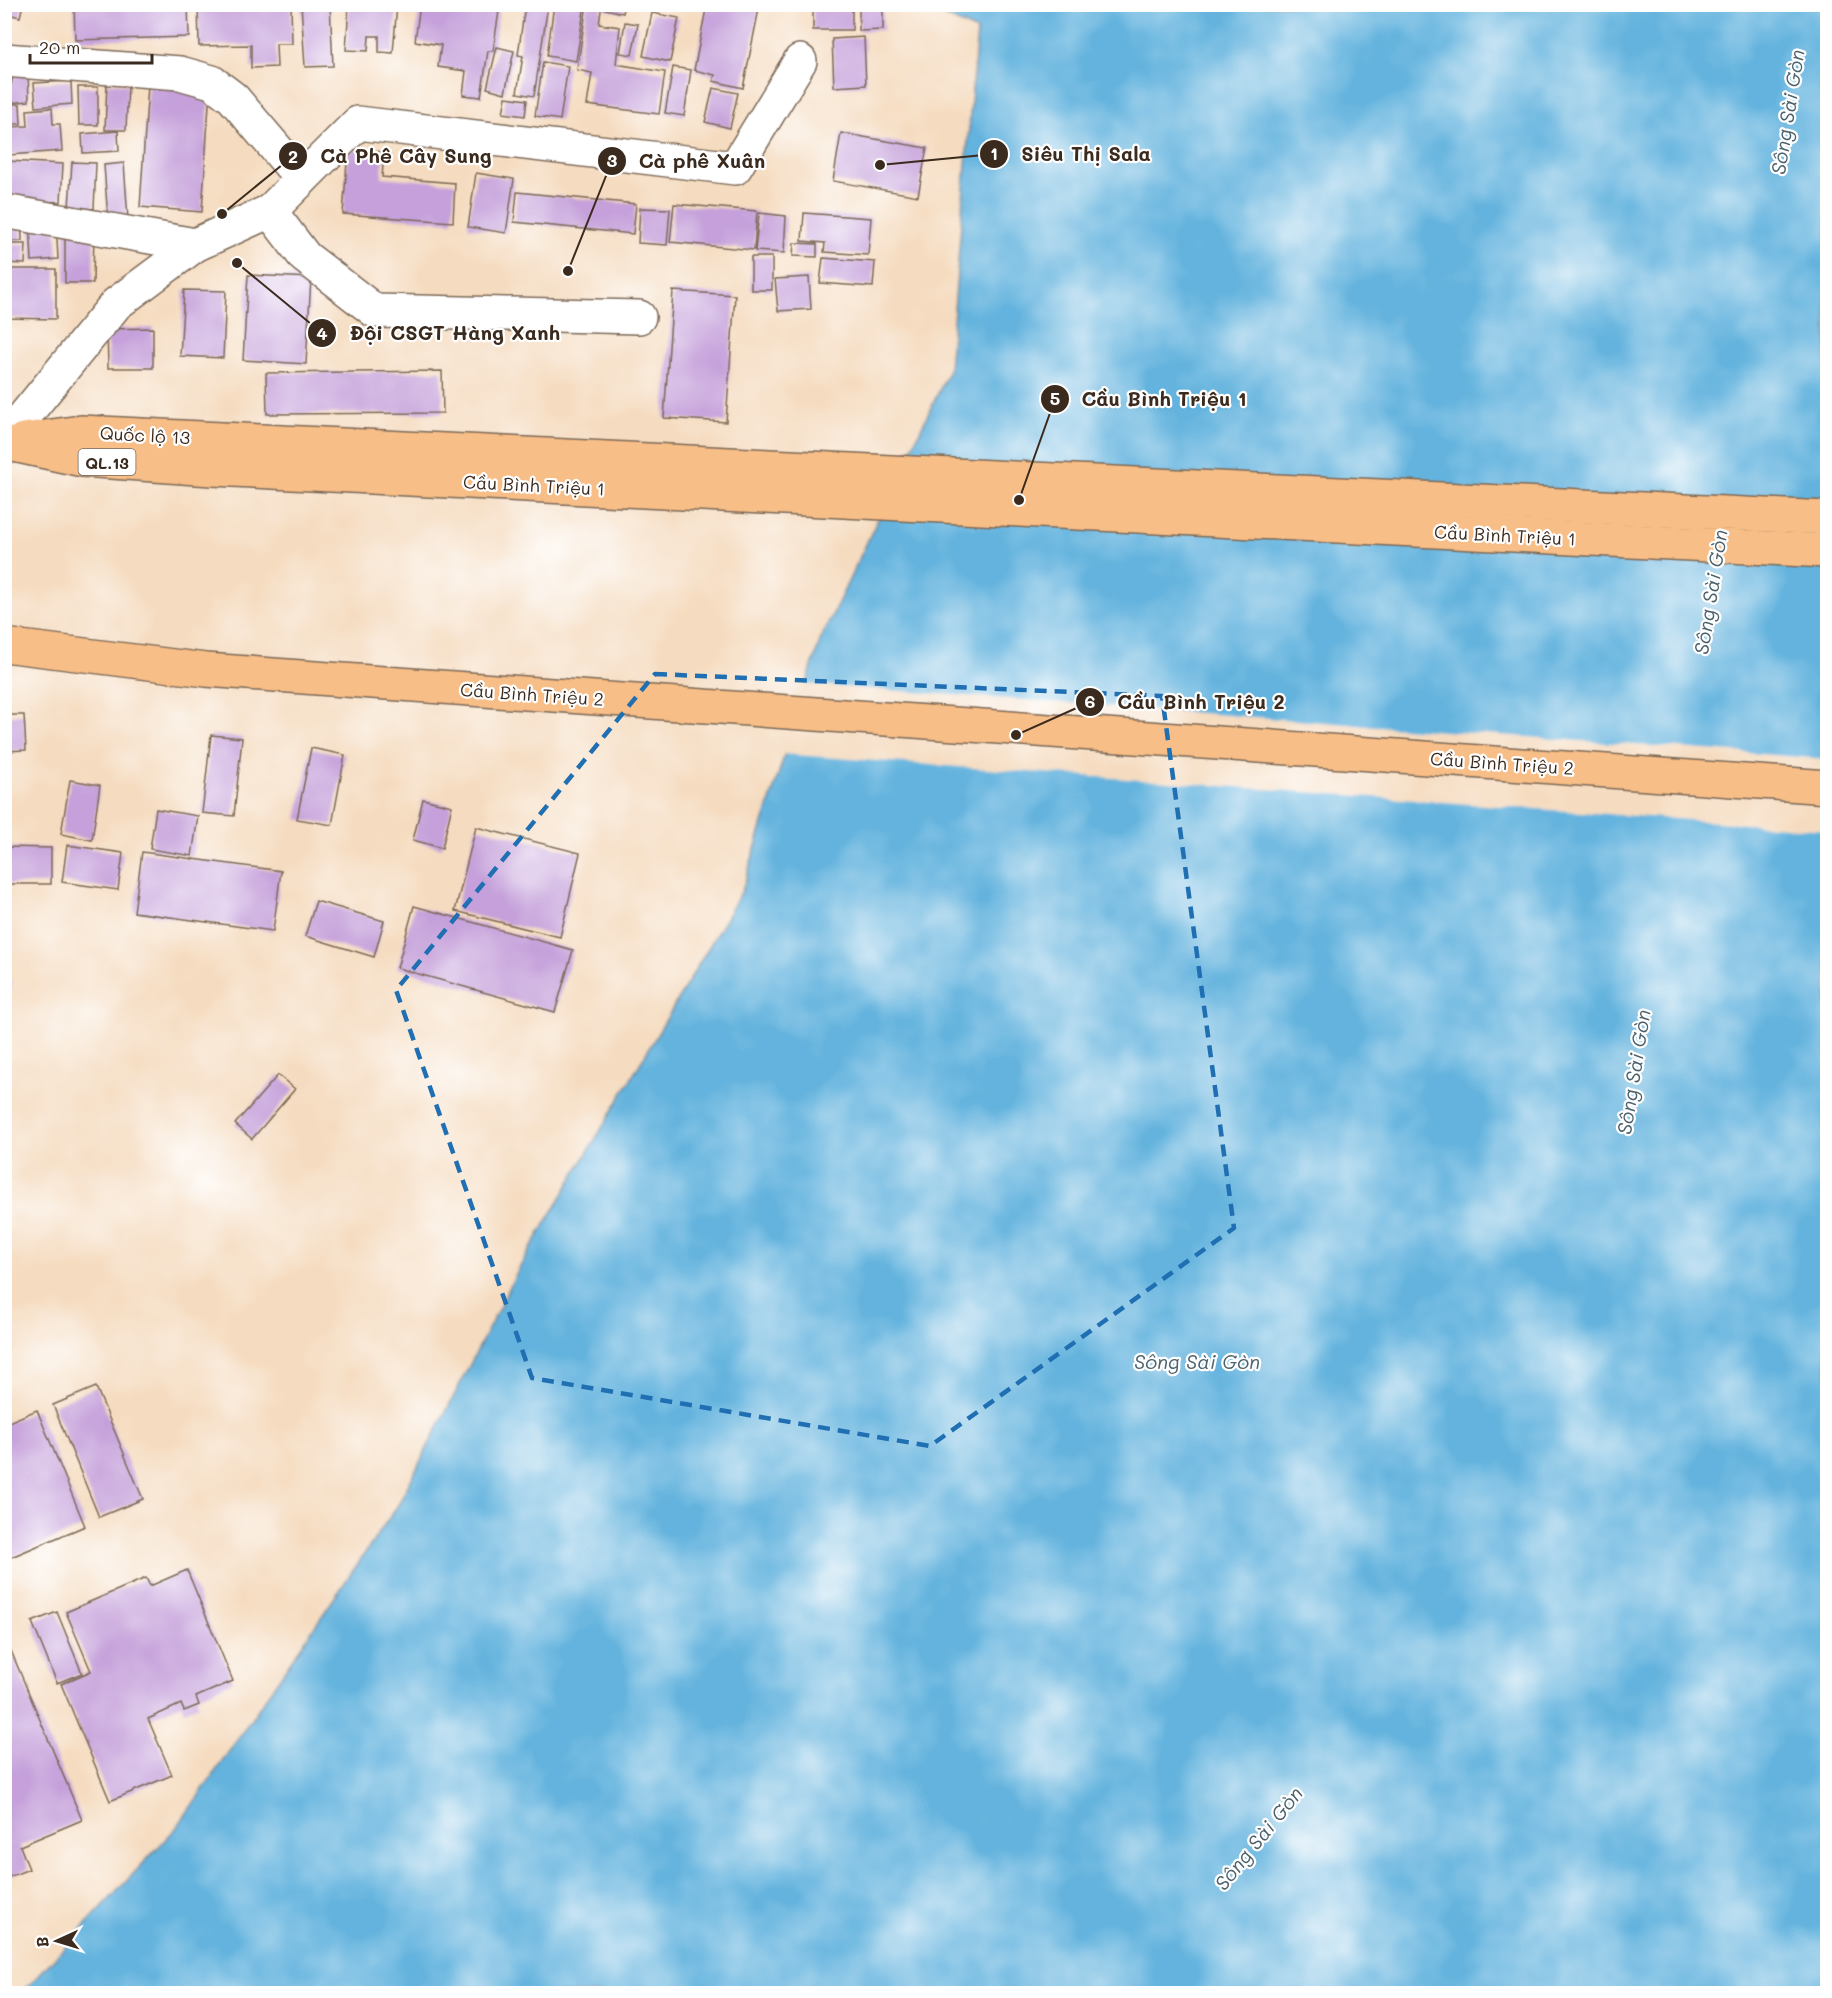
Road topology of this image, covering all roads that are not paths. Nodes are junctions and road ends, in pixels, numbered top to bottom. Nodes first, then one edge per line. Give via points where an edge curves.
1 (5, 61) edge
2 (800, 61) dead end
3 (302, 179) junction
4 (4, 211) edge
5 (270, 211) junction
6 (195, 245) junction
7 (639, 317) dead end
8 (4, 442) edge
9 (213, 454) junction
10 (1827, 518) edge
11 (1827, 551) edge
12 (4, 645) edge
13 (1827, 787) edge

1 - 3 street via 180,74 212,82 233,98
2 - 3 street via 735,168 358,123
3 - 5 street
4 - 6 street
5 - 6 street
5 - 7 street via 305,257 375,311
6 - 8 street via 116,304
8 - 9 main road, Quốc lộ 13 / QL.13 via 82,460
9 - 10 main road, Cầu Bình Triệu 1 / QL.13
9 - 11 main road, Cầu Bình Triệu 1 / QL.13
12 - 13 main road, Cầu Bình Triệu 2 via 206,670

